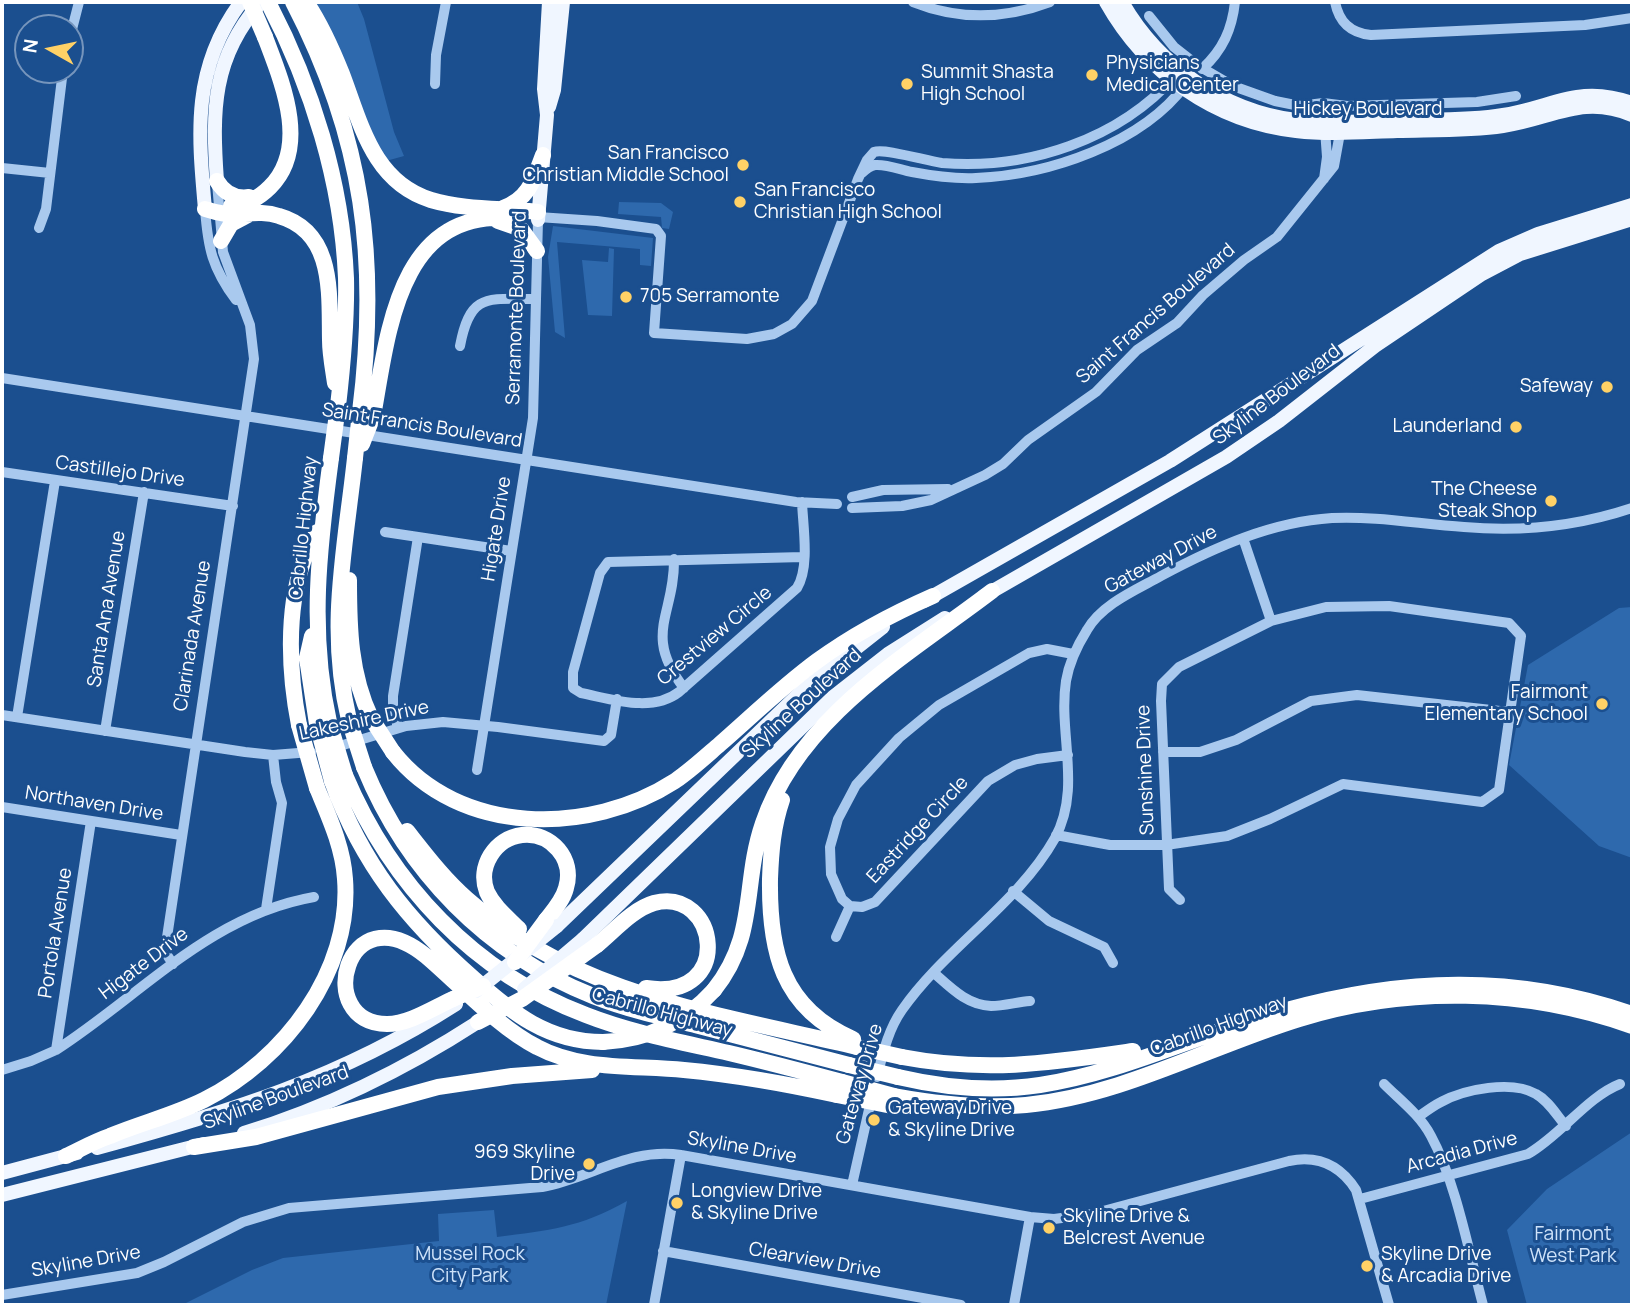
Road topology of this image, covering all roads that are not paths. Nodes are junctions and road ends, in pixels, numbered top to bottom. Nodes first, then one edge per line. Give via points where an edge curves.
1 (241, 2) edge
2 (250, 2) edge
3 (261, 2) edge
4 (268, 2) edge
5 (446, 2) edge
6 (549, 2) edge
7 (563, 2) edge
8 (913, 2) edge
9 (1050, 2) edge
10 (1106, 2) edge
11 (1122, 2) edge
12 (1235, 2) edge
13 (1335, 2) edge
14 (299, 4) edge
15 (1149, 16) dead end
16 (1632, 18) edge
17 (1186, 77) junction
18 (61, 84) edge
19 (435, 84) dead end
20 (1516, 96) dead end
21 (1323, 103) junction
22 (1632, 103) edge
23 (547, 115) junction
24 (1632, 115) edge
25 (1324, 128) junction
26 (1340, 133) junction
27 (543, 155) junction
28 (2, 168) edge
29 (50, 173) junction
30 (1324, 179) junction
31 (217, 181) junction
32 (270, 187) junction
33 (1632, 205) edge
34 (503, 208) junction
35 (214, 209) junction
36 (268, 213) junction
37 (538, 217) junction
38 (1631, 220) edge
39 (468, 224) junction
40 (39, 228) dead end
41 (221, 241) junction
42 (537, 251) junction
43 (534, 299) junction
44 (246, 313) junction
45 (460, 346) dead end
46 (2, 378) edge
47 (338, 406) junction
48 (366, 414) junction
49 (246, 416) junction
50 (525, 459) junction
51 (2, 472) edge
52 (55, 481) junction
53 (964, 485) junction
54 (144, 492) junction
55 (802, 502) junction
56 (837, 504) dead end
57 (233, 506) junction
58 (1632, 508) edge
59 (323, 520) junction
60 (348, 522) junction
61 (385, 532) dead end
62 (418, 537) junction
63 (1243, 538) junction
64 (511, 551) junction
65 (803, 557) junction
66 (674, 559) junction
67 (992, 591) junction
68 (933, 596) junction
69 (1271, 621) junction
70 (1073, 653) junction
71 (684, 688) junction
72 (617, 699) junction
73 (1509, 712) junction
74 (2, 715) edge
75 (18, 717) junction
76 (484, 726) junction
77 (823, 727) junction
78 (398, 729) junction
79 (105, 731) junction
80 (196, 745) junction
81 (1163, 752) junction
82 (273, 755) junction
83 (1068, 755) junction
84 (477, 770) dead end
85 (332, 781) junction
86 (372, 785) junction
87 (2, 810) edge
88 (91, 821) junction
89 (181, 835) junction
90 (1056, 835) junction
91 (1166, 845) junction
92 (1013, 891) junction
93 (314, 897) dead end
94 (1180, 900) dead end
95 (850, 906) junction
96 (266, 909) junction
97 (551, 923) junction
98 (836, 937) dead end
99 (590, 942) junction
100 (515, 962) joint
101 (1113, 963) dead end
102 (173, 964) junction
103 (566, 965) junction
104 (934, 973) junction
105 (585, 974) junction
106 (483, 986) joint
107 (455, 1001) junction
108 (1030, 1001) dead end
109 (1632, 1014) edge
110 (478, 1022) joint
111 (1632, 1026) edge
112 (858, 1044) junction
113 (1175, 1046) junction
114 (56, 1050) junction
115 (661, 1068) junction
116 (2, 1070) edge
117 (1384, 1084) dead end
118 (1620, 1084) dead end
119 (840, 1088) junction
120 (1418, 1117) junction
121 (1566, 1126) junction
122 (194, 1147) junction
123 (681, 1155) junction
124 (66, 1156) junction
125 (2, 1173) edge
126 (1447, 1175) junction
127 (852, 1185) junction
128 (2, 1195) edge
129 (1360, 1199) junction
130 (1030, 1217) junction
131 (663, 1251) junction
132 (22, 1291) junction
133 (2, 1295) edge
134 (24, 1305) edge
135 (654, 1305) edge
136 (961, 1305) edge
137 (1014, 1305) edge
138 (1389, 1305) edge
139 (1483, 1305) edge

1 - 35 main road, Clarinada Avenue via 216,45 202,93 199,126
2 - 32 highway, bridge via 282,89 291,137 286,163
3 - 31 main road, Clarinada Avenue via 236,36 218,84 214,126
4 - 47 highway, Cabrillo Highway via 315,111 341,225 346,308
5 - 19 street
6 - 23 main road, Serramonte Boulevard
7 - 23 main road, Serramonte Boulevard
8 - 9 street via 944,12 983,16
10 - 17 main road, Hickey Boulevard via 1129,36
11 - 17 main road, Hickey Boulevard via 1146,38
12 - 17 street via 1231,30 1220,48
13 - 16 street via 1343,23 1364,34 1585,25
14 - 34 highway via 328,42 369,145 385,171 427,199
14 - 48 highway via 332,86 359,184 369,302
15 - 17 street, Hickey Boulevard via 1180,52
17 - 21 street, Hickey Boulevard via 1300,106
17 - 25 main road, Hickey Boulevard via 1256,111
17 - 37 street via 1162,110 1126,134 1051,166 970,178 876,165 865,170 809,305 774,334 735,339 654,333 661,236 656,229
18 - 29 street
20 - 21 street, Hickey Boulevard via 1406,105
21 - 25 street
22 - 25 main road, Hickey Boulevard via 1584,95 1495,116
23 - 27 main road, Serramonte Boulevard
24 - 26 main road, Hickey Boulevard via 1579,106 1501,127
25 - 26 main road, Hickey Boulevard
25 - 30 street
26 - 30 street, Saint Francis Boulevard via 1334,166
27 - 34 highway via 525,195
27 - 37 main road, Serramonte Boulevard
28 - 29 street
29 - 40 street
30 - 53 street, Saint Francis Boulevard via 1277,237 1203,295 1177,323 1137,350 1096,391 1003,464
31 - 32 highway via 225,192 242,198
31 - 35 street, Clarinada Avenue
32 - 35 highway via 252,201
33 - 68 main road, Skyline Boulevard via 1499,251 1170,460
34 - 37 highway
35 - 36 highway
35 - 41 street, Clarinada Avenue
35 - 44 street, Clarinada Avenue via 208,243 213,262
36 - 41 highway via 235,220
36 - 47 highway via 304,229 324,259
37 - 39 highway
37 - 42 street, Serramonte Boulevard
38 - 67 main road, Skyline Boulevard via 1520,254 1475,278 1226,457
39 - 42 highway via 494,221 515,225
39 - 48 highway via 430,245 404,282
41 - 44 street, Clarinada Avenue
42 - 43 street, Serramonte Boulevard
43 - 45 street via 494,299 477,306 466,319
43 - 50 street, Serramonte Boulevard via 533,418
44 - 49 street, Clarinada Avenue via 254,354
46 - 49 street, Saint Francis Boulevard
47 - 59 highway, Cabrillo Highway, bridge
48 - 60 highway, Cabrillo Highway, bridge via 355,458
49 - 50 street, Saint Francis Boulevard
49 - 57 street, Clarinada Avenue
50 - 55 street, Saint Francis Boulevard
50 - 64 street, Higate Drive
51 - 52 street, Castillejo Drive
52 - 54 street, Castillejo Drive
52 - 75 street
53 - 53 street, Saint Francis Boulevard via 871,492 852,502 886,508 919,503
54 - 57 street, Castillejo Drive
54 - 79 street, Santa Ana Avenue
55 - 56 street, Saint Francis Boulevard
55 - 65 street, Crestview Circle
57 - 80 street, Clarinada Avenue
58 - 63 street, Gateway Drive via 1572,523 1510,529 1332,518 1283,525
59 - 85 highway, Cabrillo Highway, bridge via 317,617 323,723
59 - 85 highway, bridge via 303,561 294,610 292,663 299,725
60 - 68 highway, bridge via 352,657 371,718 393,752 436,790 485,812 511,817 583,816 649,796 682,776 795,678 863,629
60 - 86 highway, Cabrillo Highway, bridge via 339,585 340,669 349,720
61 - 62 street
62 - 64 street
62 - 78 street via 393,696
63 - 69 street
63 - 70 street, Gateway Drive via 1207,551 1119,599 1088,626
64 - 76 street, Higate Drive
65 - 66 street, Crestview Circle
65 - 71 street, Crestview Circle via 802,578 794,592
66 - 71 street via 662,637 667,662
66 - 72 street, Crestview Circle via 613,561 601,570 572,685 578,692
67 - 77 highway via 880,676
67 - 99 main road, Skyline Boulevard via 906,642 833,697
68 - 97 main road, Skyline Boulevard via 865,640 803,690
69 - 73 street, Sunshine Drive via 1326,607 1389,606 1508,623 1521,636
69 - 81 street, Sunshine Drive via 1179,667 1162,684
70 - 83 street, Gateway Drive via 1066,681
70 - 95 street via 1047,649 1029,653 939,705 899,738 856,785 838,819 831,847 831,874
71 - 72 street, Crestview Circle via 656,704
72 - 76 street, Lakeshire Drive via 611,735 604,741
73 - 81 street via 1357,695 1311,701 1236,740 1200,752
73 - 91 street via 1499,790 1482,802 1343,784 1227,836
74 - 75 street, Lakeshire Drive
75 - 79 street, Lakeshire Drive
76 - 78 street, Lakeshire Drive via 443,722
76 - 84 street, Higate Drive
77 - 85 highway, bridge via 790,766 770,806 757,845 742,939 732,965 714,990 669,1025 634,1038 603,1042 569,1039 530,1024 441,950 377,872
77 - 112 highway via 796,770 778,813 771,861 771,934 780,967 800,1000 826,1025
78 - 82 street, Lakeshire Drive via 330,749
79 - 80 street, Lakeshire Drive
80 - 82 street, Lakeshire Drive
80 - 89 street, Clarinada Avenue
81 - 91 street, Sunshine Drive
82 - 96 street via 282,803
83 - 90 street, Gateway Drive via 1065,818
83 - 95 street, Eastridge Circle via 1015,765 988,780 875,902
85 - 119 highway, Cabrillo Highway via 411,888 457,937 518,982 619,1027
85 - 124 highway via 345,904 334,956 303,1015 266,1057 218,1093
86 - 103 highway via 467,899 517,937
86 - 113 highway, Cabrillo Highway, bridge via 404,844 440,891 482,931 538,970 612,1003 898,1077 958,1087 1025,1087 1074,1078
87 - 88 street, Northaven Drive
88 - 89 street, Northaven Drive
88 - 114 street, Portola Avenue
89 - 102 street, Clarinada Avenue via 166,944
90 - 91 street via 1111,845
90 - 92 street, Gateway Drive via 1041,862
91 - 94 street, Sunshine Drive via 1169,889
92 - 101 street via 1049,921 1104,947
92 - 104 street, Gateway Drive
93 - 96 street, Higate Drive
95 - 98 street
96 - 102 street, Higate Drive via 220,931
97 - 100 highway, bridge
97 - 103 highway via 566,890 564,856 537,836 508,839 488,861 488,893 513,923
99 - 105 highway via 641,909 666,902 685,907 698,918 709,948 701,972 676,989 642,987
99 - 110 highway, bridge via 522,999
100 - 106 main road, bridge
102 - 114 street, Higate Drive
103 - 105 highway
104 - 108 street via 977,1004
104 - 127 street, Gateway Drive via 900,1012 886,1039
105 - 112 highway via 645,996
106 - 107 highway, bridge
107 - 115 highway via 399,1023 373,1022 359,1014 348,999 346,968 368,942 398,938 421,951 516,1034 541,1049 585,1063
107 - 124 main road, Skyline Boulevard via 388,1045 296,1087 214,1116
109 - 113 highway, Cabrillo Highway via 1529,989 1424,985 1281,1011
110 - 122 main road, Skyline Boulevard via 420,1058 340,1098
111 - 119 highway, Cabrillo Highway, bridge via 1560,1006 1502,997 1399,999 1299,1019 1104,1088 1013,1109 936,1112
112 - 113 highway, bridge via 958,1065 998,1067
114 - 116 street, Higate Drive
115 - 119 highway
115 - 122 highway via 545,1073 471,1082 397,1097 256,1137
117 - 120 street
118 - 121 street, Arcadia Drive via 1606,1089
120 - 121 street via 1460,1094 1504,1086 1538,1095
120 - 126 street via 1431,1135
121 - 126 street, Arcadia Drive via 1528,1154
122 - 128 main road, Skyline Boulevard
123 - 127 street, Skyline Drive
123 - 131 street
123 - 132 street, Skyline Drive via 634,1156 542,1187 289,1208 243,1222 137,1273
124 - 125 main road, Skyline Boulevard
126 - 129 street, Arcadia Drive
126 - 139 street
127 - 130 street, Skyline Drive
129 - 130 street, Skyline Drive via 1336,1167 1298,1160 1092,1214 1054,1220
129 - 138 street, Skyline Drive
130 - 137 street
131 - 135 street
131 - 136 street, Clearview Drive
132 - 133 street, Skyline Drive
132 - 134 street

